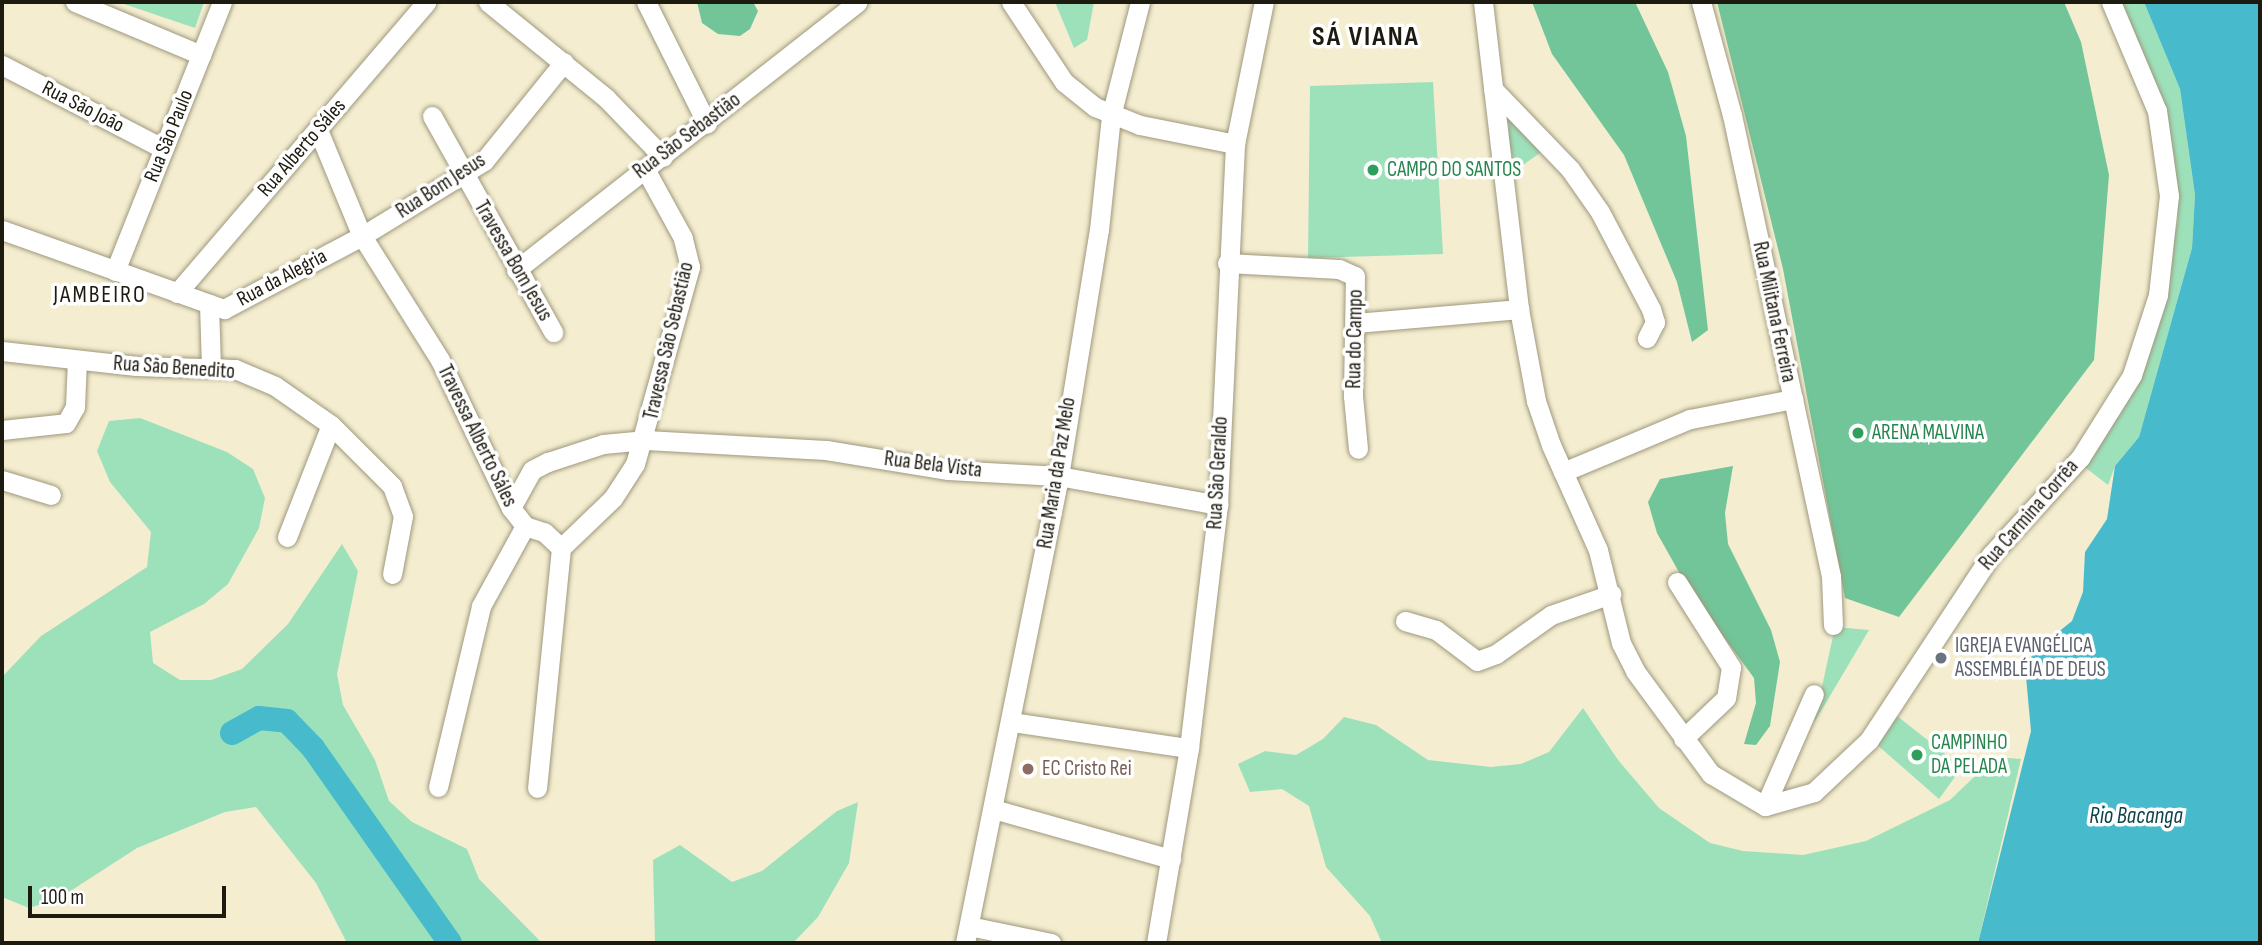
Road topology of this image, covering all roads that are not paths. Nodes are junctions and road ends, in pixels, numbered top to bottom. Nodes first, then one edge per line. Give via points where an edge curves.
1 (75, 2) edge
2 (222, 2) edge
3 (426, 2) edge
4 (488, 2) edge
5 (646, 2) edge
6 (858, 2) edge
7 (1011, 2) edge
8 (1140, 2) edge
9 (1264, 2) edge
10 (1483, 2) edge
11 (1701, 2) edge
12 (2111, 2) edge
13 (201, 55) junction
14 (564, 62) junction
15 (2, 65) edge
16 (1493, 89) junction
17 (432, 116) dead end
18 (1111, 116) junction
19 (707, 124) junction
20 (318, 130) junction
21 (1235, 144) junction
22 (164, 149) junction
23 (663, 157) junction
24 (645, 169) junction
25 (464, 174) junction
26 (2, 230) edge
27 (362, 236) junction
28 (1227, 263) junction
29 (516, 270) junction
30 (116, 271) junction
31 (177, 293) junction
32 (209, 304) junction
33 (1519, 309) junction
34 (1356, 323) junction
35 (554, 332) dead end
36 (1647, 338) dead end
37 (2, 351) edge
38 (77, 360) junction
39 (211, 368) junction
40 (1793, 399) junction
41 (331, 425) junction
42 (2, 430) edge
43 (646, 440) junction
44 (1358, 449) dead end
45 (1563, 472) junction
46 (1059, 476) junction
47 (2, 480) edge
48 (51, 495) dead end
49 (1218, 506) junction
50 (511, 508) junction
51 (525, 526) junction
52 (287, 537) dead end
53 (561, 548) junction
54 (392, 574) dead end
55 (1677, 582) dead end
56 (1611, 594) junction
57 (1405, 621) dead end
58 (1833, 625) dead end
59 (1814, 694) dead end
60 (1012, 722) junction
61 (1683, 739) junction
62 (1189, 748) junction
63 (438, 787) dead end
64 (537, 788) dead end
65 (1765, 806) junction
66 (993, 809) junction
67 (1171, 859) junction
68 (967, 934) edge
69 (1051, 943) edge
70 (1156, 943) edge

1 - 13 street
2 - 13 street, Rua São Paulo
3 - 20 street, Rua Alberto Sáles
4 - 14 street
5 - 19 street
6 - 19 street, Rua São Sebastião
7 - 18 street via 1064,82
8 - 18 street, Rua Maria da Paz Melo
9 - 21 street, Rua São Geraldo
10 - 16 street
11 - 40 street, Rua Militana Ferreira via 1732,115
12 - 65 street, Rua Carmina Corrêa via 2157,111 2169,196 2158,295 2132,374 2080,458 1991,555 1869,740 1814,792
13 - 22 street, Rua São Paulo
14 - 23 street
14 - 25 street, Rua Bom Jesus via 498,149
15 - 22 street, Rua São João
16 - 33 street
16 - 36 street via 1570,170 1600,212 1651,309 1655,322
17 - 25 street, Travessa Bom Jesus
18 - 21 street
18 - 46 street, Rua Maria da Paz Melo via 1099,230
19 - 23 street, Rua São Sebastião
20 - 27 street, Travessa Alberto Sáles
20 - 31 street, Rua Alberto Sáles
21 - 28 street, Rua São Geraldo
22 - 30 street, Rua São Paulo
23 - 24 street, Rua São Sebastião
24 - 29 street, Rua São Sebastião
24 - 43 street, Travessa São Sebastião via 690,254
25 - 27 street, Rua Bom Jesus
25 - 29 street, Travessa Bom Jesus
26 - 30 street, Rua da Alegria
27 - 32 street, Rua da Alegria via 224,309
27 - 50 street, Travessa Alberto Sáles via 440,360
28 - 34 street, Rua do Campo via 1349,270 1357,285
28 - 49 street, Rua São Geraldo
29 - 35 street, Travessa Bom Jesus
30 - 31 street, Rua da Alegria
31 - 32 street, Rua da Alegria
32 - 39 street
33 - 34 street
33 - 45 street via 1536,401
34 - 44 street, Rua do Campo via 1353,396
37 - 38 street, Rua São Benedito
38 - 39 street, Rua São Benedito
38 - 42 street via 75,407 65,423
39 - 41 street, Rua São Benedito via 236,369 275,386
40 - 45 street via 1690,419
40 - 58 street, Rua Militana Ferreira via 1830,576
41 - 52 street
41 - 54 street, Rua São Benedito via 392,486 401,503
43 - 46 street, Rua Bela Vista via 827,450 948,470
43 - 50 street, Travessa São Sebastião via 603,444 531,470
43 - 53 street, Travessa São Sebastião via 613,498
45 - 56 street
46 - 49 street, Rua Bela Vista
46 - 60 street, Rua Maria da Paz Melo
47 - 48 street
49 - 62 street, Rua São Geraldo
50 - 51 street, Travessa Alberto Sáles
51 - 53 street, Travessa Alberto Sáles via 544,532
51 - 63 street via 481,606
53 - 64 street
55 - 61 street via 1731,667 1726,698
56 - 57 street via 1551,615 1496,654 1477,661 1436,630
56 - 61 street via 1621,643 1652,700
59 - 65 street
60 - 62 street
60 - 66 street, Rua Maria da Paz Melo
61 - 65 street via 1711,774
62 - 67 street, Rua São Geraldo
66 - 67 street
66 - 68 street, Rua Maria da Paz Melo
67 - 70 street, Rua São Geraldo
68 - 69 street

